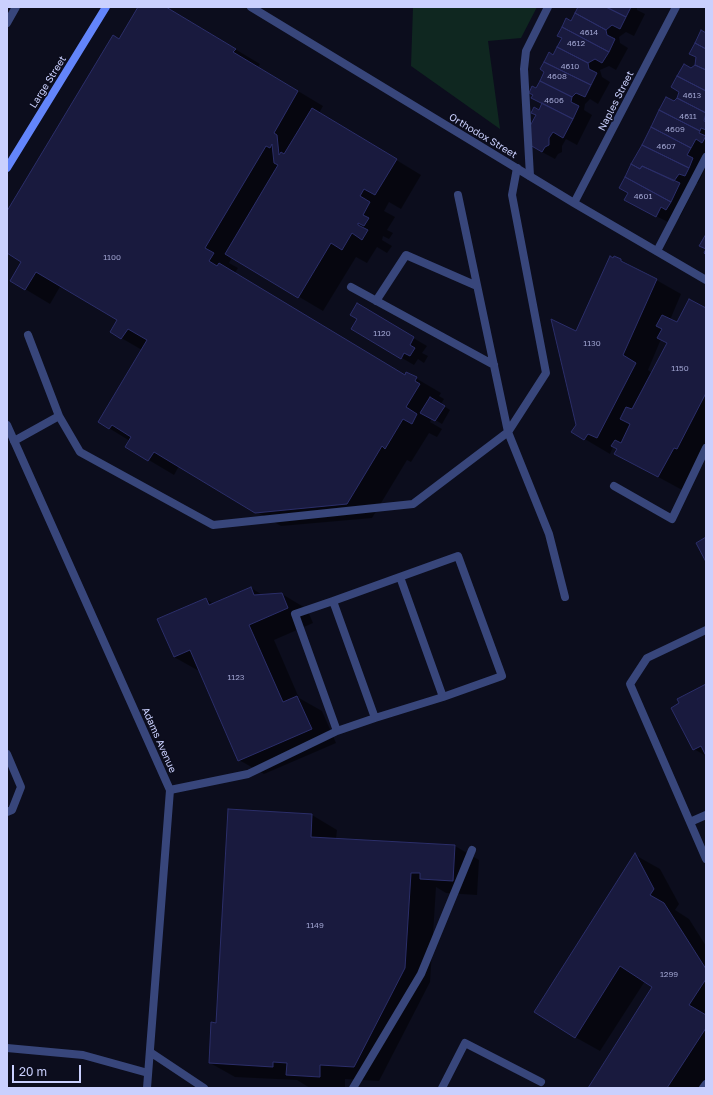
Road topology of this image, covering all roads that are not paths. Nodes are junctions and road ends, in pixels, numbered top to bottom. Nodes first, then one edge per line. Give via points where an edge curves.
1 (16, 7) edge
2 (105, 7) edge
3 (251, 7) edge
4 (548, 7) edge
5 (676, 7) edge
6 (7, 23) edge
7 (706, 157) edge
8 (7, 168) edge
9 (517, 168) junction
10 (530, 176) junction
11 (458, 195) dead end
12 (574, 203) junction
13 (657, 251) junction
14 (706, 280) edge
15 (477, 286) junction
16 (351, 287) dead end
17 (376, 301) junction
18 (28, 335) dead end
19 (494, 365) junction
20 (59, 416) junction
21 (7, 425) edge
22 (508, 432) junction
23 (14, 441) junction
24 (706, 448) edge
25 (614, 486) dead end
26 (400, 577) junction
27 (565, 597) dead end
28 (333, 601) junction
29 (706, 630) edge
30 (443, 697) junction
31 (375, 718) junction
32 (337, 731) junction
33 (7, 754) edge
34 (170, 790) junction
35 (7, 812) edge
36 (706, 815) edge
37 (690, 822) junction
38 (472, 850) dead end
39 (706, 859) edge
40 (7, 1048) edge
41 (150, 1052) junction
42 (148, 1073) junction
43 (541, 1082) dead end
44 (706, 1084) edge
45 (147, 1088) edge
46 (204, 1088) edge
47 (353, 1088) edge
48 (442, 1088) edge
49 (703, 1088) edge

1 - 6 street
2 - 8 street, Large Street
3 - 9 street, Orthodox Street
4 - 10 street via 526,51 524,69
5 - 12 street, Naples Street
7 - 13 street
9 - 10 street, Orthodox Street
9 - 22 street via 512,195 546,373
10 - 12 street, Orthodox Street
11 - 15 street
12 - 13 street, Orthodox Street
13 - 14 street, Orthodox Street
15 - 17 street via 406,255
15 - 19 street
16 - 17 street
17 - 19 street
18 - 20 street
19 - 22 street
20 - 22 street via 80,452 213,525 413,504
20 - 23 street
21 - 23 street, Adams Avenue
22 - 27 street via 549,534
23 - 34 street, Adams Avenue
24 - 25 street via 672,519
26 - 28 street
26 - 30 street
26 - 30 street via 458,556 502,676
28 - 31 street
28 - 32 street via 295,614
29 - 37 street via 647,658 630,684
30 - 31 street
31 - 32 street
32 - 34 street via 248,774
33 - 35 street via 21,787 12,810
34 - 41 street, Adams Avenue
36 - 37 street
37 - 39 street
38 - 47 street via 421,974
40 - 42 street via 83,1055
41 - 42 street, Adams Avenue
41 - 46 street
42 - 45 street, Adams Avenue
43 - 48 street via 465,1043
44 - 49 street

